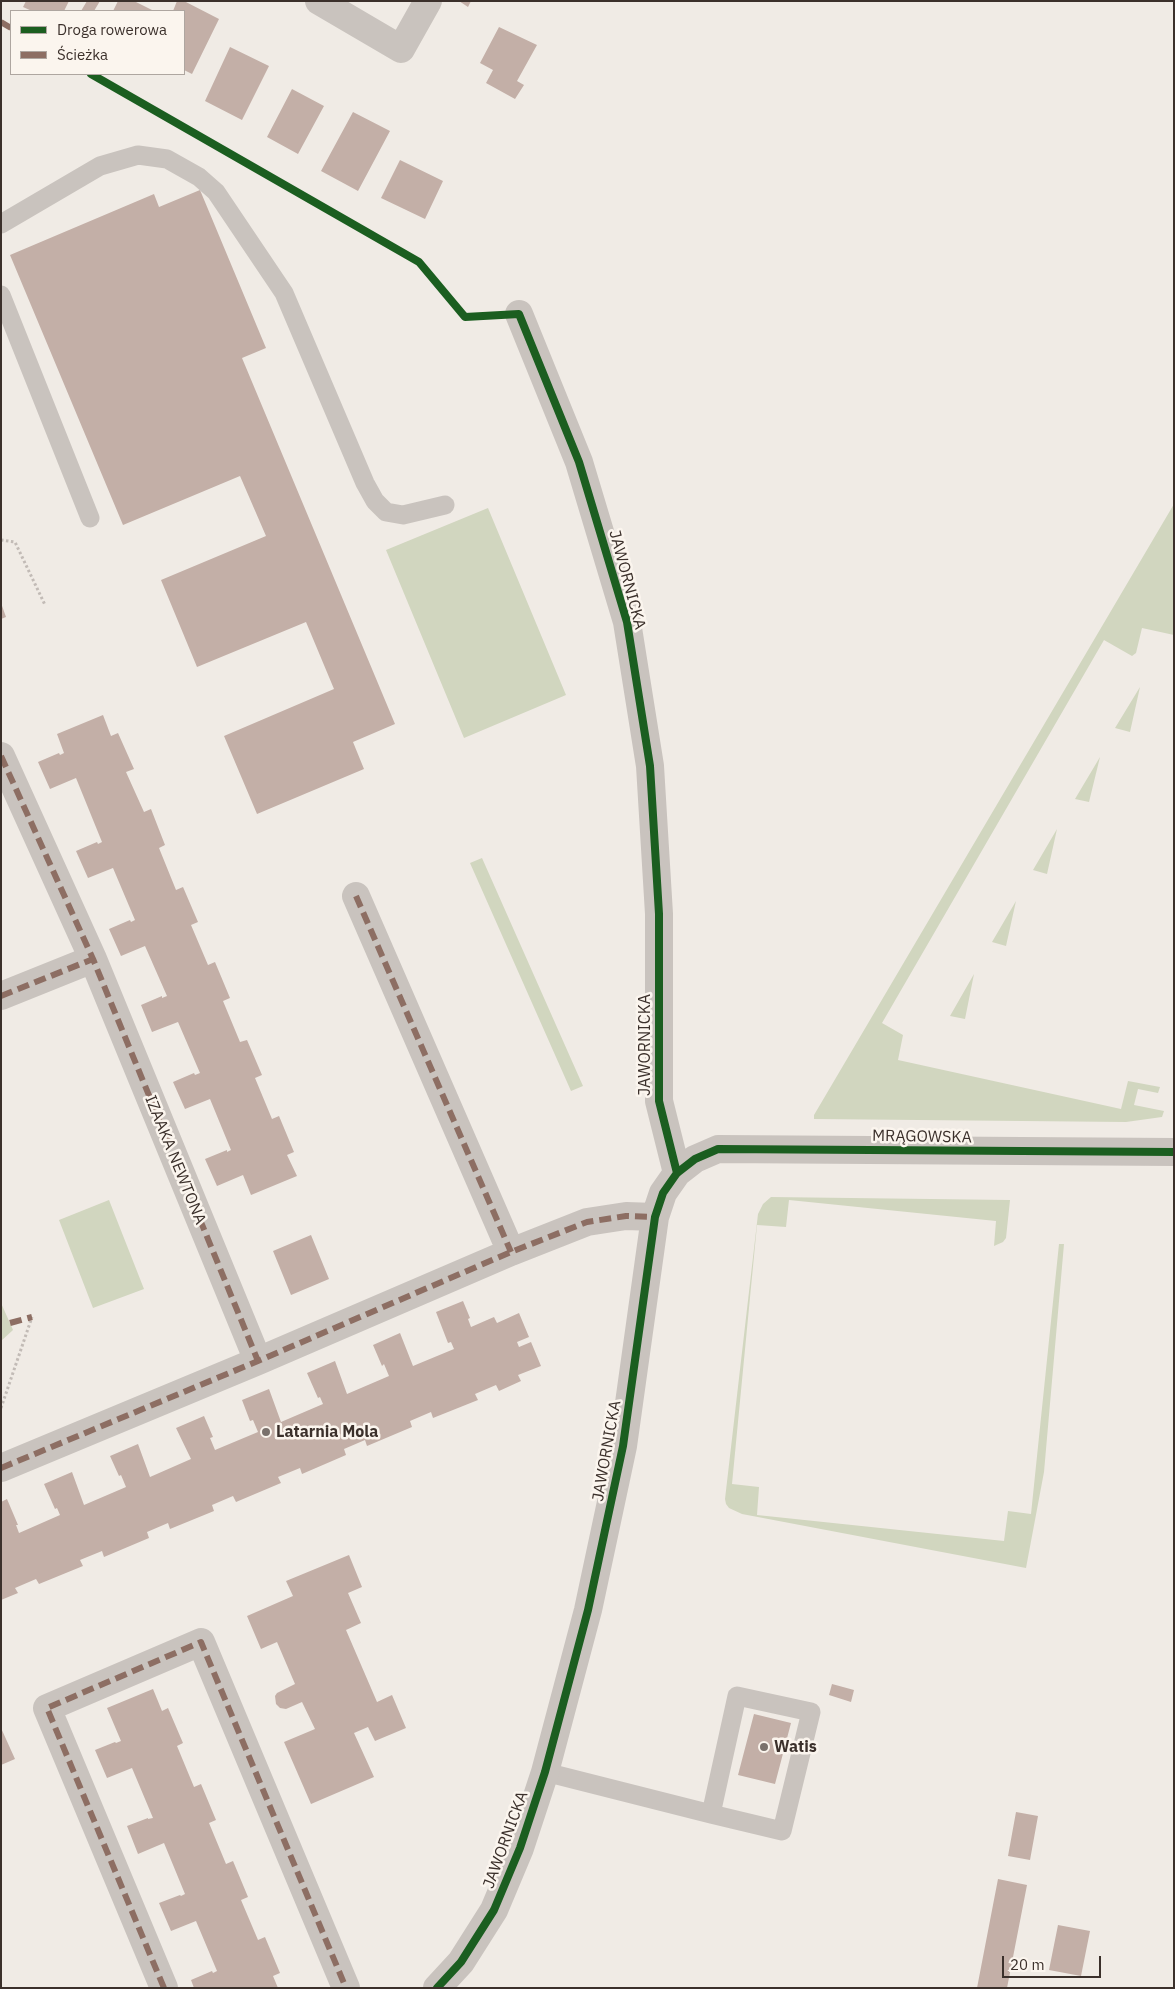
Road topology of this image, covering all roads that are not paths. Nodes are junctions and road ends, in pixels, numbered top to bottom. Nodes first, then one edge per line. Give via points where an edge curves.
1 (319, 1) edge
2 (428, 1) edge
3 (1, 224) edge
4 (1, 295) edge
5 (519, 314) dead end
6 (445, 505) dead end
7 (90, 518) dead end
8 (1, 756) edge
9 (356, 896) dead end
10 (93, 959) junction
11 (1, 996) edge
12 (1174, 1152) edge
13 (678, 1173) junction
14 (655, 1218) junction
15 (511, 1252) junction
16 (258, 1361) junction
17 (1, 1468) edge
18 (545, 1772) junction
19 (711, 1814) junction
20 (164, 1988) edge
21 (346, 1988) edge
22 (438, 1988) edge

1 - 2 street via 401,48
3 - 6 lane via 100,166 138,155 166,159 199,177 216,192 284,293 375,500 386,512 403,515
4 - 7 lane
5 - 13 street, JAWORNICKA via 579,462 627,622 650,766 659,914 659,1101
8 - 10 street, IZAAKA NEWTONA
9 - 15 street
10 - 11 street
10 - 16 street, IZAAKA NEWTONA
12 - 13 street, MRĄGOWSKA via 718,1149 695,1159
13 - 14 street, JAWORNICKA via 663,1193
14 - 15 street via 626,1216 587,1222
14 - 18 street, JAWORNICKA via 623,1446 588,1610
15 - 16 street
16 - 17 street
18 - 19 lane
18 - 22 street, JAWORNICKA via 520,1848 494,1910 460,1962
19 - 19 lane via 782,1831 811,1712 737,1696
20 - 21 street via 47,1708 201,1642

